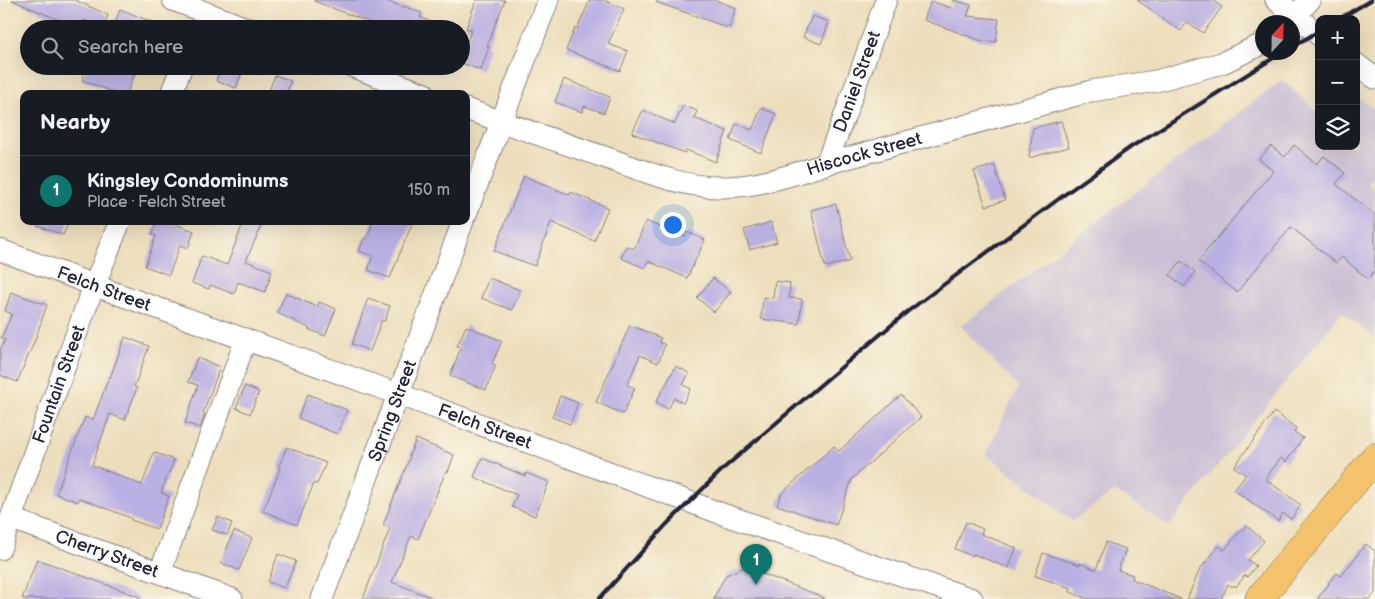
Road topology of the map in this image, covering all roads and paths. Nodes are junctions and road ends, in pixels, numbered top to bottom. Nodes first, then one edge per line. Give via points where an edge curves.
1 (173, 0) edge
2 (548, 0) edge
3 (886, 0) edge
4 (1276, 0) edge
5 (1310, 0) edge
6 (203, 13) edge
7 (1289, 15) edge
8 (1297, 15) edge
9 (223, 20) edge
10 (1300, 23) edge
11 (1315, 33) edge
12 (1255, 47) edge
13 (1360, 67) edge
14 (178, 75) edge
15 (375, 75) edge
16 (1375, 78) edge
17 (173, 90) edge
18 (414, 90) edge
19 (470, 110) edge
20 (501, 122) junction
21 (826, 164) junction
22 (470, 203) edge
23 (118, 225) edge
24 (462, 225) edge
25 (0, 250) edge
26 (95, 285) junction
27 (246, 339) junction
28 (398, 394) junction
29 (1375, 457) edge
30 (12, 519) junction
31 (0, 549) edge
32 (160, 572) junction
33 (963, 597) edge
34 (232, 599) edge
35 (322, 599) edge
36 (1259, 599) edge

1 - 6 street
2 - 20 street
3 - 21 street, Daniel Street
4 - 7 street
5 - 8 street
6 - 9 street
10 - 11 street
12 - 21 street, Hiscock Street via 1222,63 1156,81 1091,91
13 - 16 street
14 - 17 street
15 - 18 street
19 - 20 street, Hiscock Street
20 - 21 street, Hiscock Street via 652,174 716,188 744,186
20 - 22 street
23 - 26 street, Fountain Street
24 - 28 street, Spring Street
25 - 26 street, Felch Street
26 - 27 street, Felch Street
26 - 30 street, Fountain Street
27 - 28 street, Felch Street
27 - 32 street
28 - 33 street, Felch Street via 725,516
28 - 35 street, Spring Street
29 - 36 main road
30 - 31 street, Fountain Street
30 - 32 street, Cherry Street
32 - 34 street, Cherry Street

